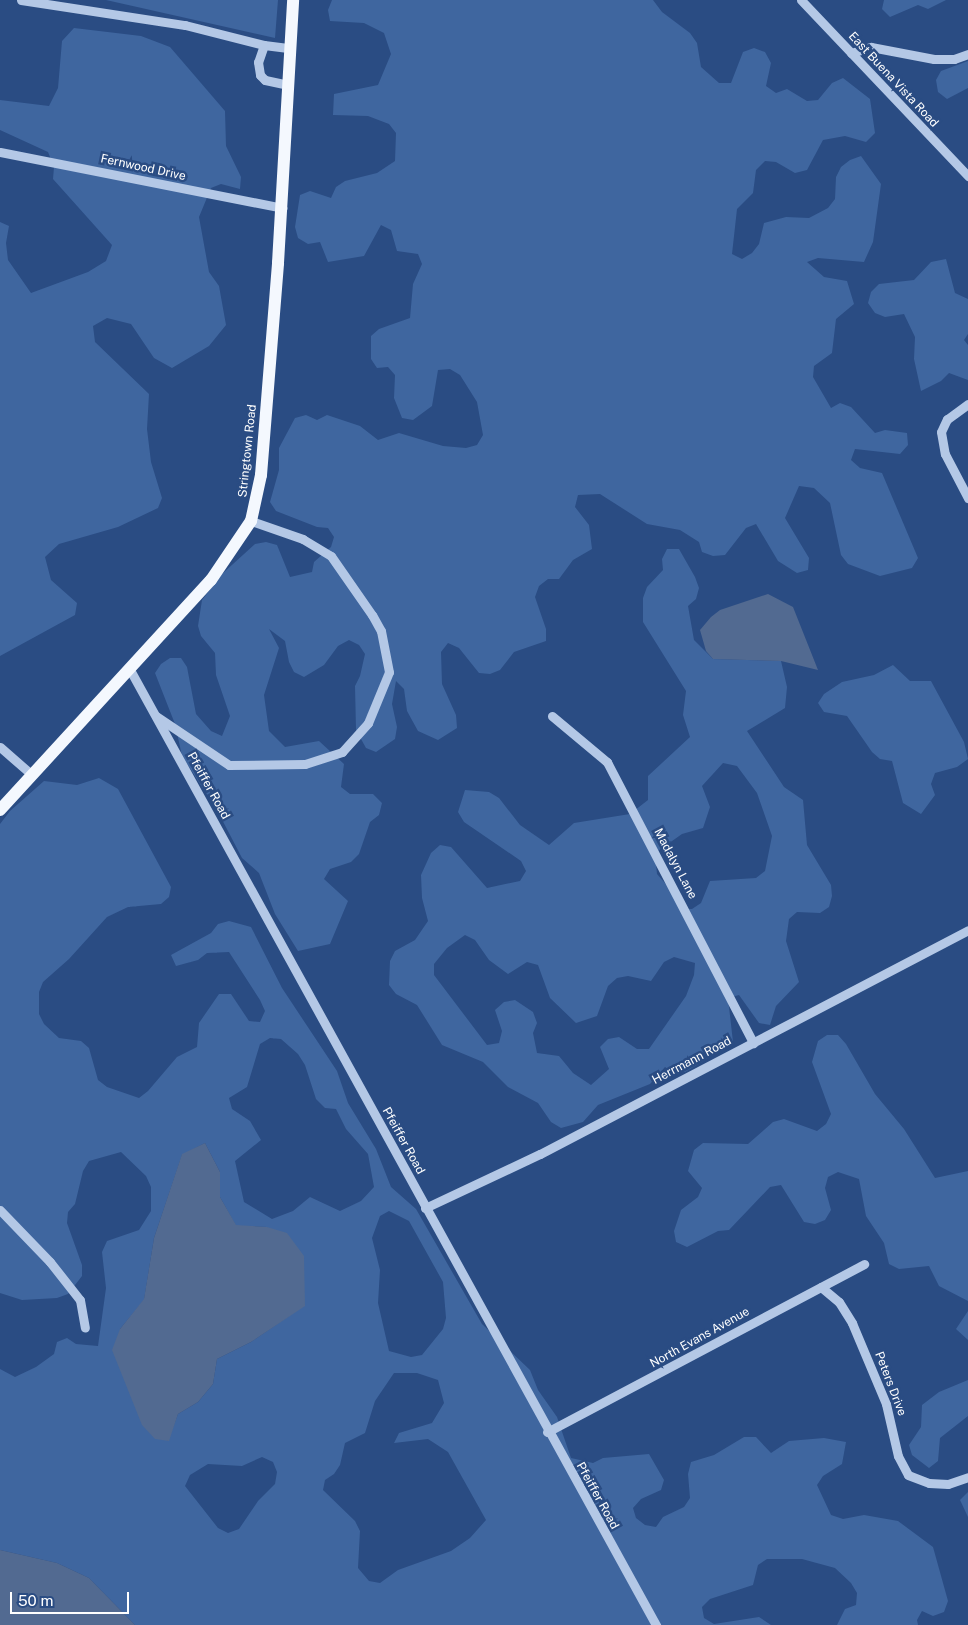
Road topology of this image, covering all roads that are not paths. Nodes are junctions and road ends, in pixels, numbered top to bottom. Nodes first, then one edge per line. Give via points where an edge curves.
1 (21, 0) edge
2 (293, 0) edge
3 (801, 0) edge
4 (264, 45) junction
5 (290, 48) junction
6 (851, 53) junction
7 (968, 54) edge
8 (288, 85) junction
9 (0, 152) edge
10 (968, 176) edge
11 (282, 208) junction
12 (968, 404) edge
13 (968, 498) edge
14 (252, 520) junction
15 (129, 668) junction
16 (154, 714) junction
17 (552, 716) dead end
18 (0, 747) edge
19 (31, 774) junction
20 (0, 810) edge
21 (968, 930) edge
22 (753, 1043) junction
23 (425, 1208) junction
24 (0, 1210) edge
25 (864, 1264) dead end
26 (821, 1288) junction
27 (85, 1328) dead end
28 (547, 1432) junction
29 (968, 1477) edge
30 (656, 1625) edge

1 - 4 street via 185,26
2 - 5 main road, Stringtown Road
3 - 6 street, East Buena Vista Road
4 - 5 street
4 - 8 street via 258,62 260,75 266,80
5 - 8 main road, Stringtown Road
6 - 7 street via 871,47 934,59 954,59
6 - 10 street, East Buena Vista Road
8 - 11 main road, Stringtown Road
9 - 11 street, Fernwood Drive
11 - 14 main road, Stringtown Road via 261,475
12 - 13 street via 947,419 941,432 942,446
14 - 15 main road, Stringtown Road via 211,580
14 - 16 street via 303,539 331,556 372,615 381,631 389,672 368,723 342,752 305,764 229,765
15 - 16 street, Pfeiffer Road
15 - 19 main road, Stringtown Road
16 - 23 street, Pfeiffer Road
17 - 22 street, Madalyn Lane via 607,762
18 - 19 street
19 - 20 main road, Stringtown Road
21 - 22 street, Herrmann Road
22 - 23 street, Herrmann Road via 540,1154
23 - 28 street, Pfeiffer Road
24 - 27 street via 50,1262 80,1300
25 - 26 street, North Evans Avenue
26 - 28 street, North Evans Avenue
26 - 29 street, Peters Drive via 839,1302 852,1323 886,1404 901,1463 915,1480 948,1484
28 - 30 street, Pfeiffer Road

